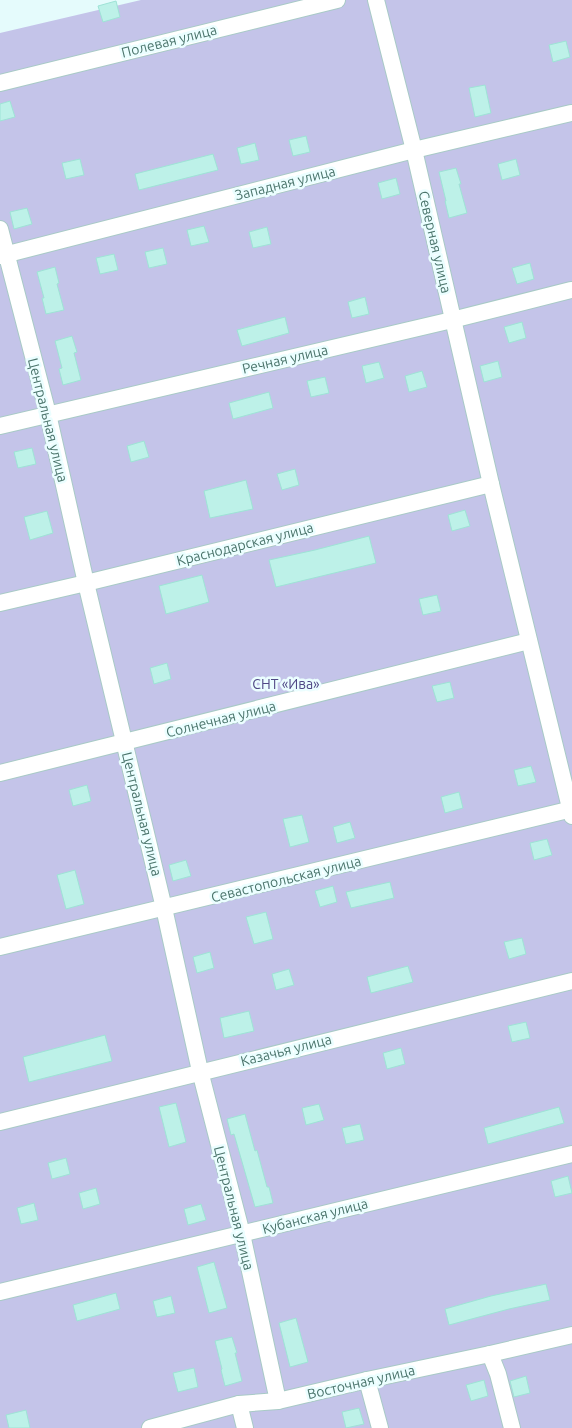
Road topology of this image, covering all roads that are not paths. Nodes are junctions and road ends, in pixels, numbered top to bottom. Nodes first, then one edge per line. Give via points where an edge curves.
1 (337, 0) edge
2 (376, 0) edge
3 (0, 83) edge
4 (571, 113) edge
5 (414, 150) junction
6 (0, 229) edge
7 (3, 256) edge
8 (571, 290) dead end
9 (452, 320) junction
10 (48, 414) junction
11 (0, 426) edge
12 (491, 484) junction
13 (86, 583) junction
14 (0, 603) edge
15 (528, 641) junction
16 (124, 743) junction
17 (0, 773) edge
18 (572, 811) edge
19 (164, 908) junction
20 (0, 947) edge
21 (572, 981) edge
22 (200, 1071) junction
23 (0, 1122) edge
24 (572, 1154) edge
25 (242, 1234) junction
26 (0, 1292) edge
27 (572, 1335) edge
28 (490, 1354) junction
29 (367, 1380) junction
30 (278, 1401) junction
31 (239, 1404) junction
32 (150, 1428) edge
33 (245, 1428) edge
34 (380, 1428) edge
35 (512, 1428) edge

1 - 3 street, Полевая улица
2 - 5 street, Северная улица
4 - 5 street, Западная улица
5 - 7 street, Западная улица
5 - 9 street, Северная улица
6 - 7 street, Центральная улица
7 - 10 street, Центральная улица
8 - 9 street, Речная улица
9 - 10 street, Речная улица
9 - 12 street, Северная улица
10 - 11 street, Речная улица
10 - 13 street, Центральная улица
12 - 13 street, Краснодарская улица
12 - 15 street, Северная улица
13 - 14 street, Краснодарская улица
13 - 16 street, Центральная улица
15 - 16 street, Солнечная улица
15 - 18 street, Северная улица
16 - 17 street, Солнечная улица
16 - 19 street, Центральная улица
18 - 19 street, Севастопольская улица
19 - 20 street, Севастопольская улица
19 - 22 street, Центральная улица
21 - 22 street, Казачья улица
22 - 23 street, Казачья улица
22 - 25 street, Центральная улица
24 - 25 street, Кубанская улица
25 - 26 street, Кубанская улица
25 - 30 street, Центральная улица
27 - 28 street, Восточная улица
28 - 29 street, Восточная улица
28 - 35 street
29 - 30 street, Восточная улица
29 - 34 street
30 - 31 street, Восточная улица
31 - 32 street, Восточная улица
31 - 33 street

